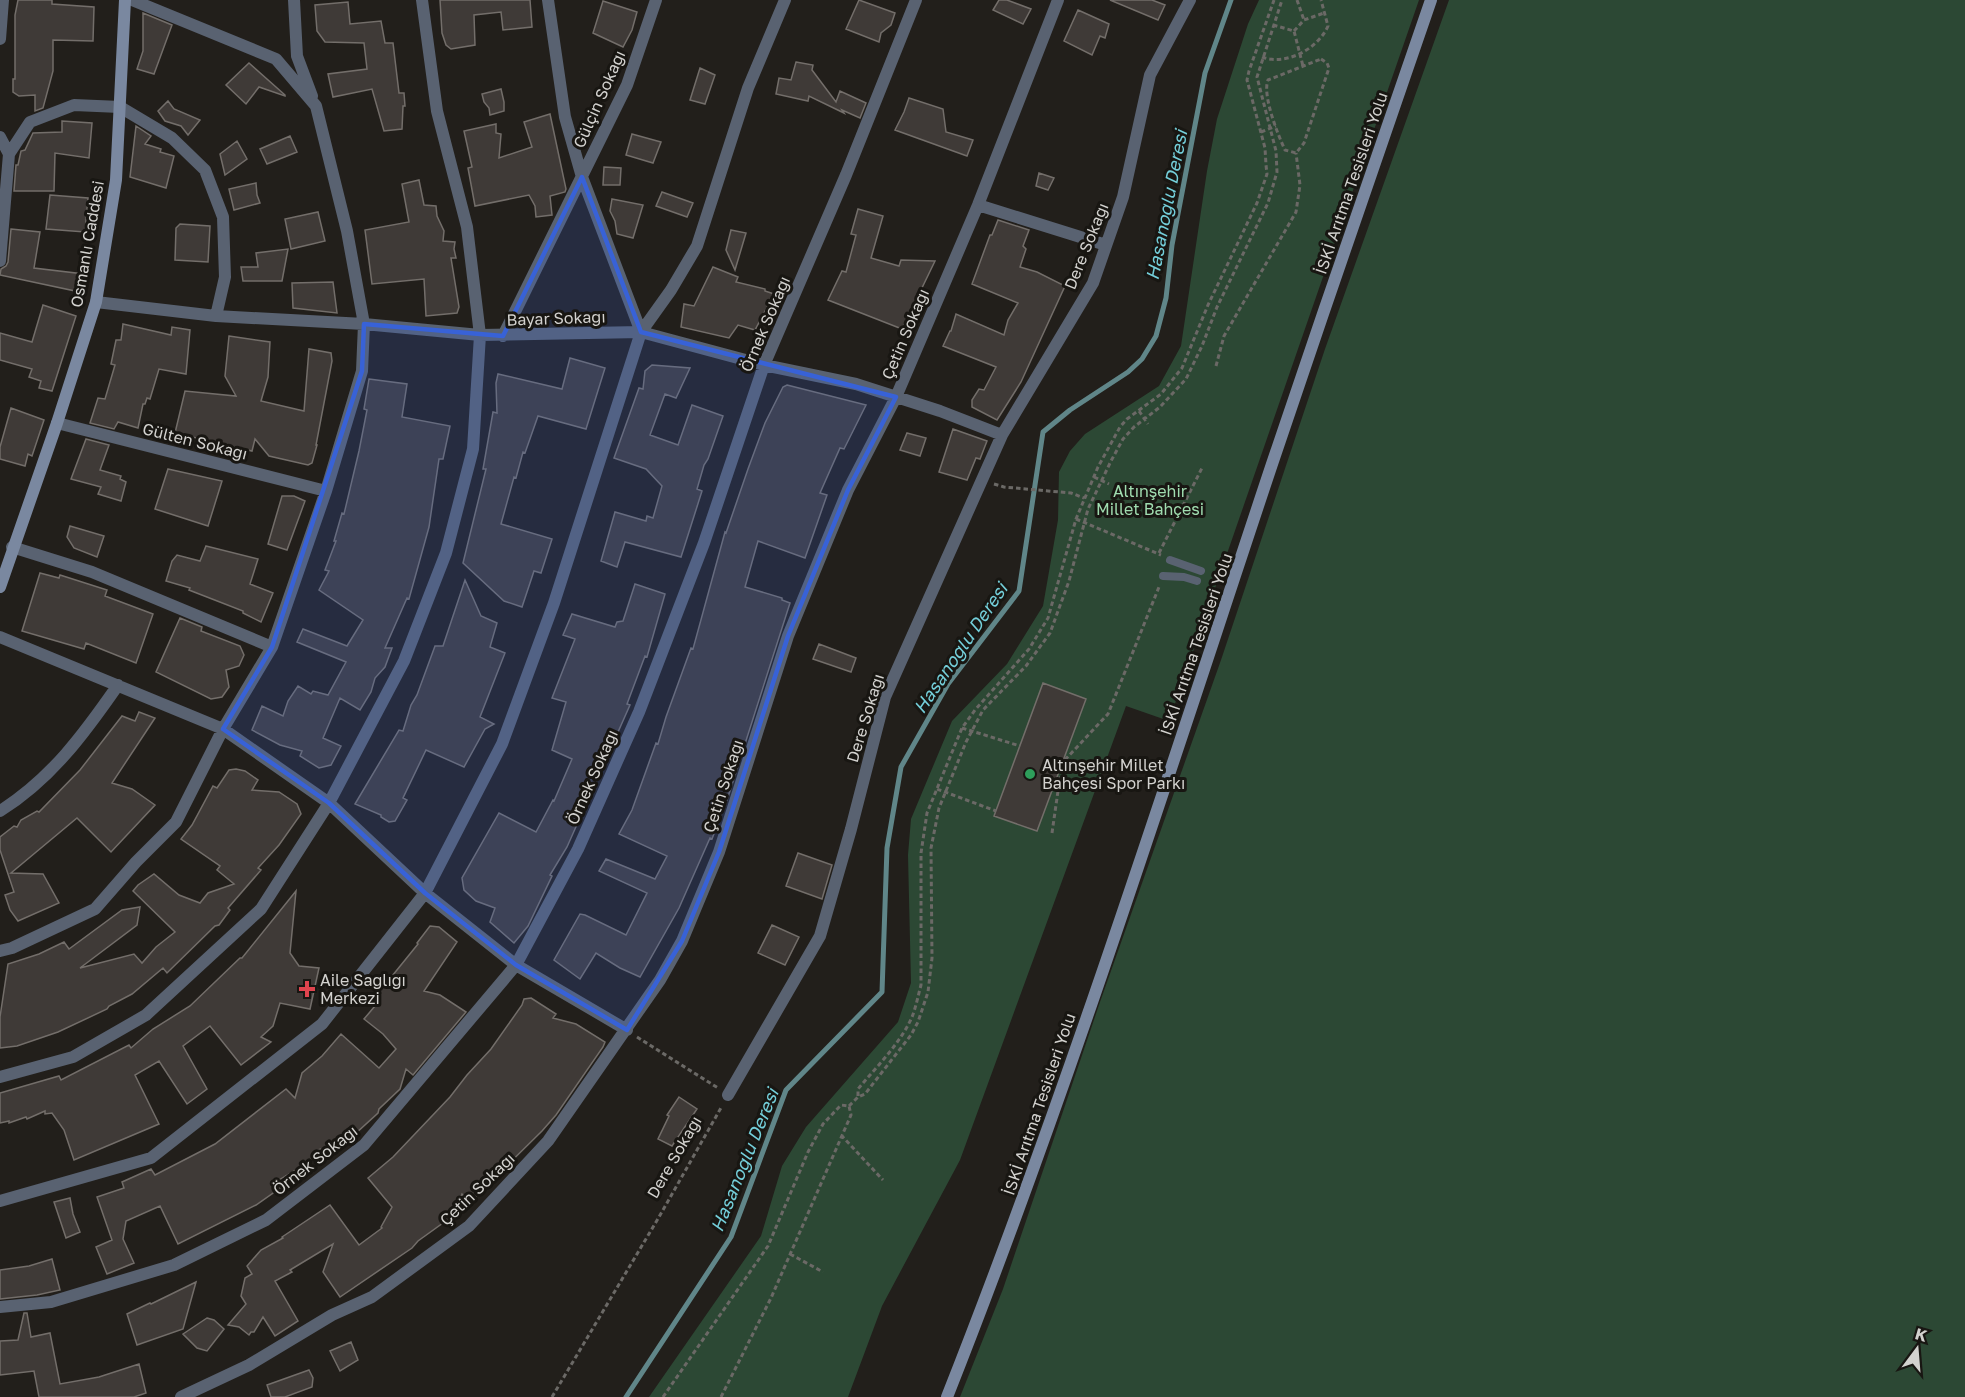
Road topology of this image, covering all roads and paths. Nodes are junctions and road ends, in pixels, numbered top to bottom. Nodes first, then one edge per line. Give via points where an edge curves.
1 (3, 0) edge
2 (125, 0) edge
3 (132, 0) edge
4 (294, 0) edge
5 (422, 0) edge
6 (548, 0) edge
7 (656, 0) edge
8 (785, 0) edge
9 (916, 0) edge
10 (1058, 0) edge
11 (1190, 0) edge
12 (1274, 0) edge
13 (1297, 0) edge
14 (1321, 0) edge
15 (1431, 0) edge
16 (1284, 1) edge
17 (161, 6) edge
18 (1324, 12) junction
19 (1304, 20) junction
20 (1273, 25) junction
21 (1294, 32) junction
22 (0, 39) edge
23 (1299, 53) junction
24 (1262, 57) junction
25 (1303, 66) junction
26 (316, 106) junction
27 (120, 107) junction
28 (1276, 126) junction
29 (1270, 128) junction
30 (1261, 132) junction
31 (0, 137) edge
32 (1296, 153) junction
33 (9, 154) junction
34 (582, 177) junction
35 (978, 205) junction
36 (1106, 245) junction
37 (0, 261) edge
38 (96, 302) junction
39 (1204, 315) junction
40 (216, 316) junction
41 (1213, 318) junction
42 (364, 324) junction
43 (641, 332) junction
44 (480, 335) junction
45 (503, 336) junction
46 (764, 365) junction
47 (1216, 366) dead end
48 (896, 397) junction
49 (1139, 411) junction
50 (1144, 418) junction
51 (57, 423) junction
52 (1148, 424) dead end
53 (1002, 435) junction
54 (1203, 466) dead end
55 (1094, 477) junction
56 (1102, 480) junction
57 (1109, 484) dead end
58 (1004, 487) dead end
59 (326, 491) junction
60 (1084, 498) junction
61 (1076, 519) junction
62 (1084, 522) junction
63 (12, 547) junction
64 (1159, 554) junction
65 (1170, 560) joint
66 (1201, 571) dead end
67 (1163, 576) joint
68 (1197, 581) dead end
69 (0, 587) edge
70 (0, 637) edge
71 (272, 647) junction
72 (118, 686) junction
73 (962, 728) junction
74 (222, 729) junction
75 (971, 731) junction
76 (1020, 746) dead end
77 (937, 789) junction
78 (945, 793) junction
79 (328, 803) junction
80 (0, 811) edge
81 (996, 811) dead end
82 (1052, 833) dead end
83 (425, 893) junction
84 (0, 951) edge
85 (516, 965) junction
86 (627, 1030) junction
87 (0, 1077) edge
88 (728, 1095) junction
89 (858, 1096) junction
90 (849, 1106) junction
91 (841, 1135) junction
92 (883, 1180) dead end
93 (0, 1201) edge
94 (790, 1254) junction
95 (823, 1272) dead end
96 (0, 1307) edge
97 (181, 1397) edge
98 (552, 1397) edge
99 (663, 1397) edge
100 (721, 1397) edge
101 (947, 1397) edge

1 - 22 street
2 - 27 main road, Osmanlı Caddesi
3 - 17 street
4 - 26 street via 297,56
5 - 44 street via 436,111 467,226
6 - 34 street via 565,117
7 - 34 street, Gülçin Sokağı via 627,85
8 - 43 street via 748,88 697,246
9 - 46 street, Örnek Sokağı
10 - 35 street, Çetin Sokağı
11 - 36 street, Dere Sokağı via 1150,75 1123,197
12 - 30 path via 1247,80
13 - 19 path
14 - 18 path
15 - 101 main road, İSKİ Arıtma Tesisleri Yolu via 1071,1063
16 - 20 path
17 - 26 street via 276,59
18 - 19 path
18 - 23 path via 1328,26 1325,33 1314,46
19 - 21 path
20 - 21 path
20 - 24 path
21 - 23 path
23 - 24 path via 1273,61
23 - 25 path
24 - 29 path via 1257,77
25 - 28 path via 1268,80 1266,87
25 - 32 path via 1321,59 1329,68 1304,143
26 - 42 street via 347,231
27 - 33 street via 74,105 30,122
27 - 38 main road, Osmanlı Caddesi via 116,180
27 - 40 street via 172,138 206,170 223,217 225,277
28 - 29 path
28 - 32 path via 1285,150
29 - 30 path
29 - 41 path via 1277,172 1269,203
30 - 39 path via 1266,165 1264,183
31 - 33 street
32 - 47 path via 1300,185 1296,212 1224,336
33 - 37 street
34 - 43 street
34 - 45 street, Gülçin Sokağı
35 - 36 street
35 - 48 street, Çetin Sokağı
36 - 53 street, Dere Sokağı via 1093,283
38 - 40 street, Bayar Sokağı
38 - 51 main road, Osmanlı Caddesi
39 - 41 path
39 - 49 path via 1182,368 1161,394
40 - 42 street, Bayar Sokağı
41 - 50 path via 1186,379
42 - 44 street, Bayar Sokağı
42 - 59 street via 362,371
43 - 45 street, Bayar Sokağı
43 - 46 street, Bayar Sokağı
43 - 83 street via 554,603 502,744
44 - 45 street, Bayar Sokağı
44 - 79 street via 473,449 446,553 404,661
46 - 48 street, Bayar Sokağı via 856,384
46 - 85 street, Örnek Sokağı via 704,543 639,712 578,849
48 - 53 street, Bayar Sokağı
48 - 86 street, Çetin Sokağı via 848,490 788,636 719,852 686,931
49 - 50 path
49 - 55 path via 1120,427
50 - 52 path
50 - 56 path via 1123,439
51 - 59 street, Gülten Sokağı
51 - 63 main road, Osmanlı Caddesi
53 - 88 street, Dere Sokağı via 885,697 820,936
54 - 64 path
55 - 56 path
55 - 60 path
56 - 57 path
56 - 62 path
58 - 60 path
59 - 71 street
60 - 61 path
61 - 62 path
61 - 73 path via 1054,601 1039,636
62 - 64 path
62 - 75 path via 1050,633 1026,666 983,710
63 - 69 main road, Osmanlı Caddesi
63 - 71 street via 92,572
64 - 65 path
65 - 66 lane
67 - 68 lane
67 - 82 path via 1108,714 1062,764
70 - 72 street
71 - 74 street
72 - 74 street
72 - 80 street via 66,756 29,791
73 - 75 path
73 - 77 path
74 - 79 street
74 - 84 street via 176,822 95,909
75 - 76 path
75 - 78 path
77 - 78 path
77 - 89 path via 927,813 921,853 918,999 904,1032 858,1089
78 - 81 path
78 - 89 path via 931,848 932,958 925,1001 906,1042 865,1094
79 - 83 street
79 - 87 street via 261,909 146,1016 73,1057
83 - 85 street
83 - 93 street via 322,1024 151,1158
85 - 86 street
85 - 96 street, Örnek Sokağı via 364,1145 266,1220 174,1265 51,1302
86 - 88 path
86 - 97 street, Çetin Sokağı via 548,1141 469,1226 372,1297 332,1315 249,1365
88 - 98 path, Dere Sokağı
89 - 90 path
90 - 91 path via 851,1115
90 - 99 path via 841,1105 823,1124 768,1246
91 - 92 path
91 - 94 path
94 - 95 path
94 - 100 path

